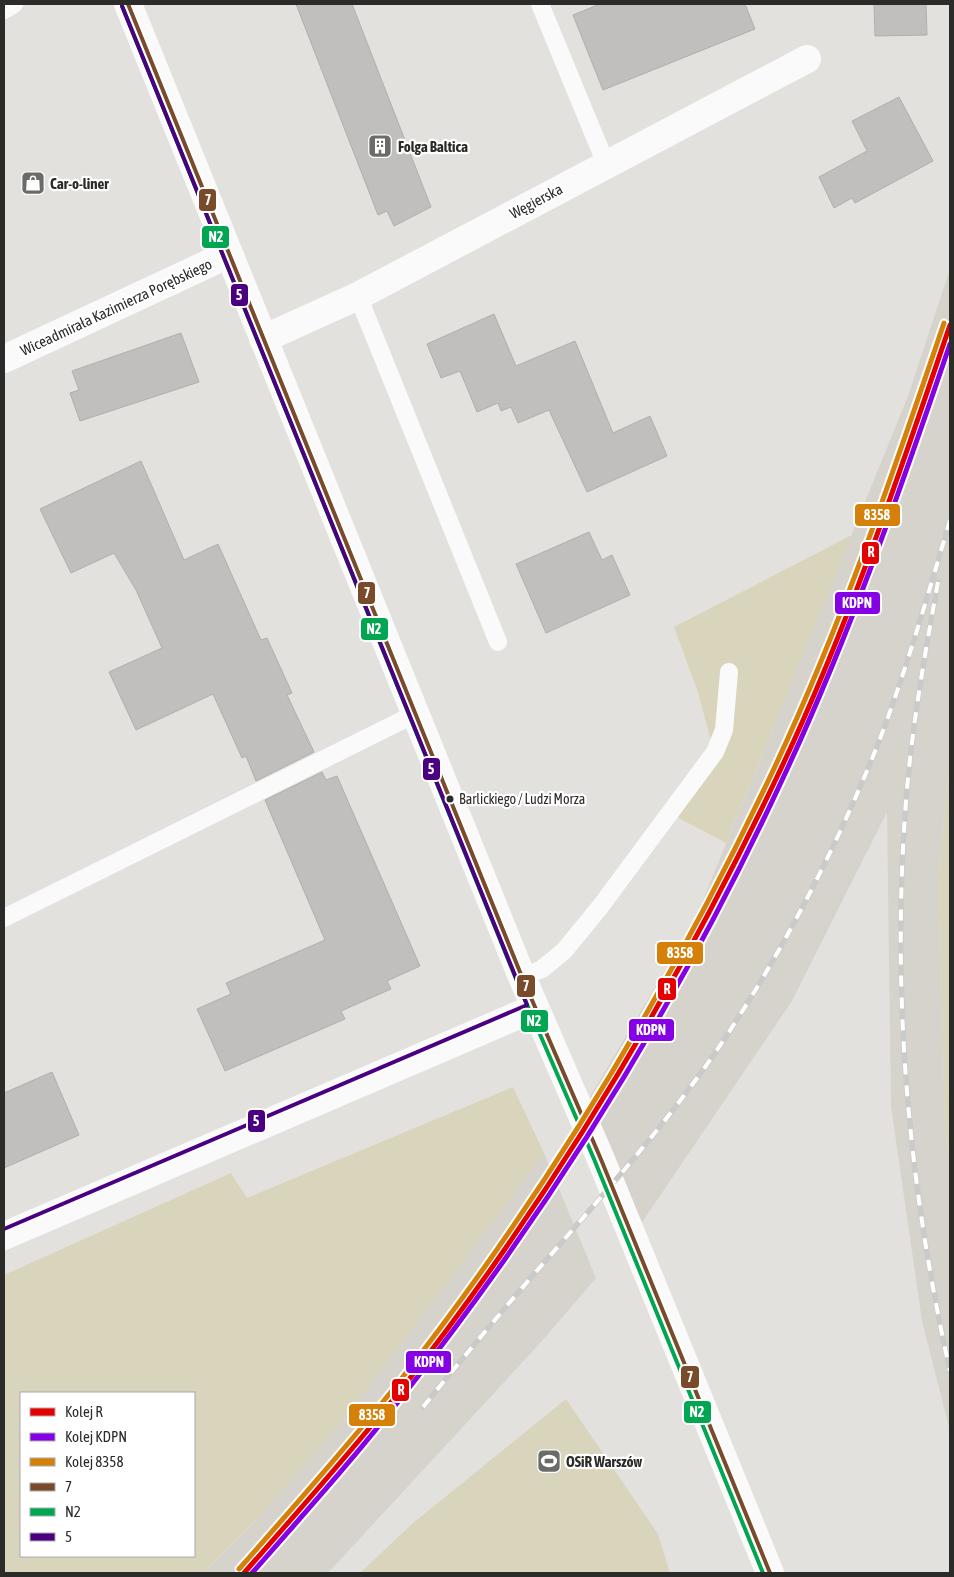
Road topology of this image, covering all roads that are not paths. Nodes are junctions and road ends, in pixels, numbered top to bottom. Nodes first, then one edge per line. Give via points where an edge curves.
1 (14, 4) edge
2 (128, 4) edge
3 (540, 4) edge
4 (4, 10) edge
5 (807, 59) dead end
6 (606, 164) junction
7 (229, 254) junction
8 (358, 296) junction
9 (263, 339) junction
10 (4, 359) edge
11 (498, 642) dead end
12 (729, 672) dead end
13 (415, 714) junction
14 (4, 918) edge
15 (522, 977) junction
16 (535, 1008) junction
17 (4, 1236) edge
18 (770, 1573) edge

1 - 4 lane
2 - 7 street
3 - 6 lane
5 - 6 street, Węgierska
6 - 8 street, Węgierska
7 - 9 street
7 - 10 street, Wiceadmirała Kazimierza Porębskiego
8 - 9 street, Węgierska
8 - 11 lane
9 - 13 street
12 - 15 lane via 724,730 715,752 564,951 542,969
13 - 14 lane
13 - 15 street
15 - 16 street
16 - 17 street
16 - 18 street

